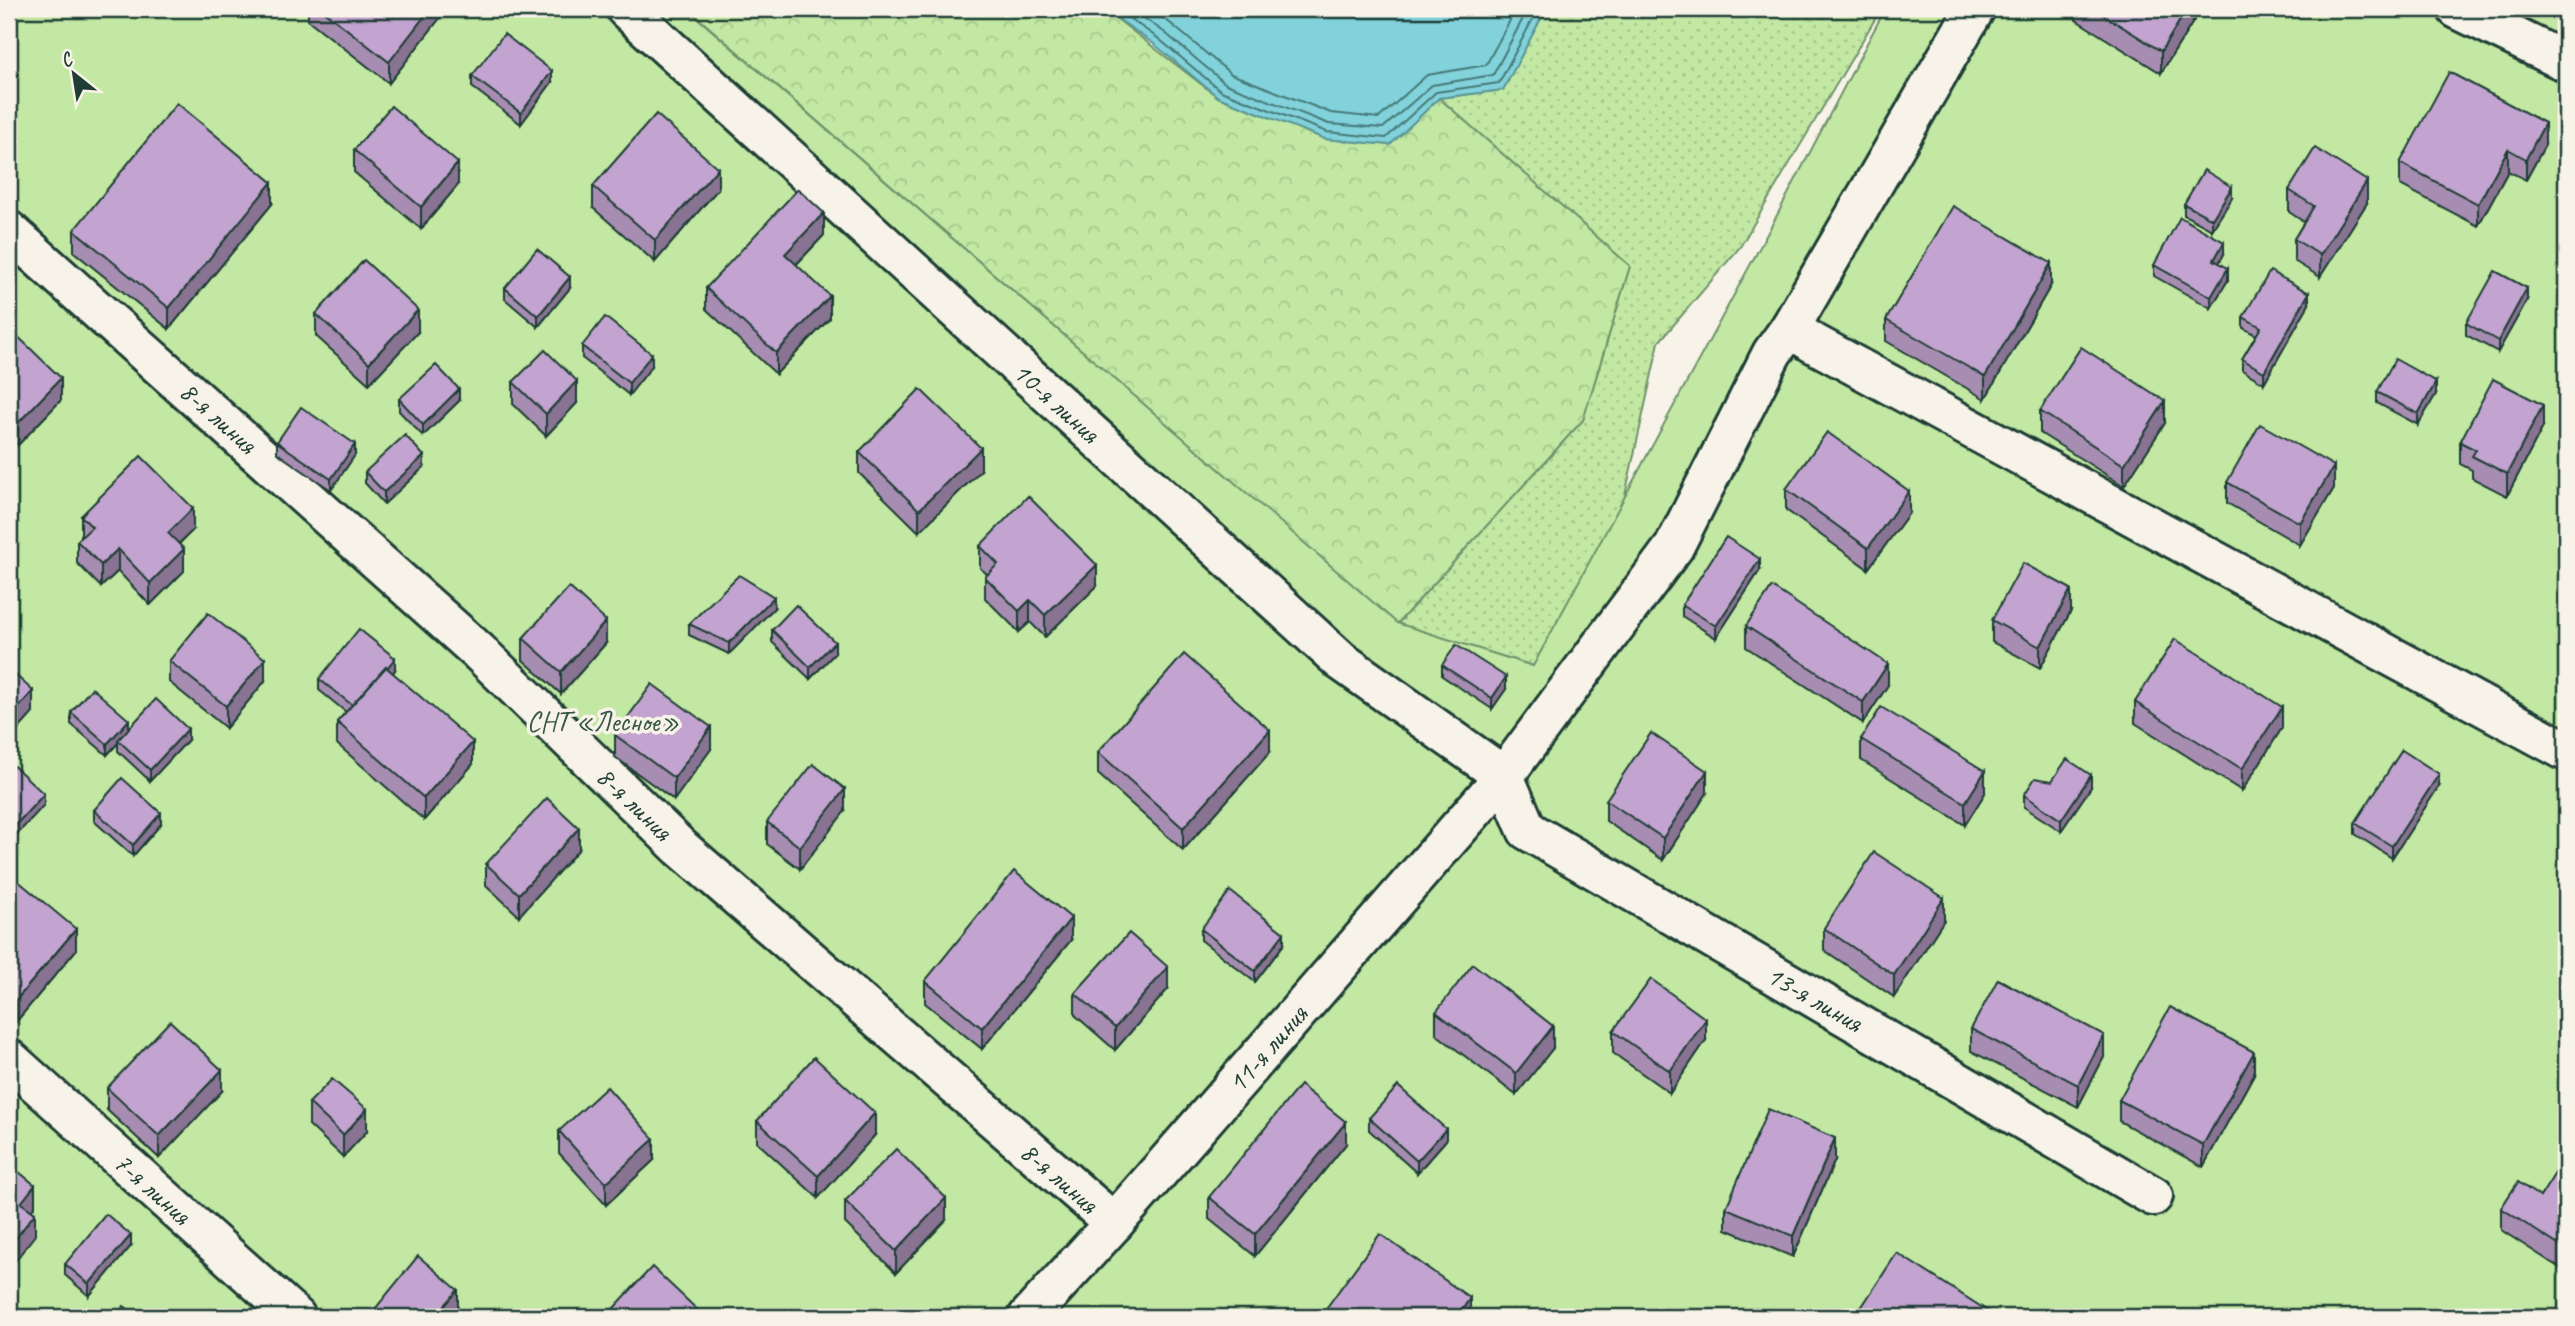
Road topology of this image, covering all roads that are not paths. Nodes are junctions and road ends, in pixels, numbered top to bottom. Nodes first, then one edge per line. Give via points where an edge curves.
1 (626, 9) edge
2 (1975, 9) edge
3 (2457, 9) edge
4 (2566, 62) edge
5 (9, 231) edge
6 (1790, 328) junction
7 (2566, 751) edge
8 (1504, 776) junction
9 (9, 1059) edge
10 (2153, 1196) dead end
11 (1114, 1223) junction
12 (296, 1317) edge
13 (1028, 1317) edge

1 - 8 street, 10-я линия via 1341,661
2 - 6 street, 11-я линия
3 - 4 street
5 - 11 street, 8-я линия via 478,651 681,848
6 - 7 street
6 - 8 street, 11-я линия via 1772,354 1674,547
8 - 10 street, 13-я линия via 1527,830
8 - 11 street, 11-я линия
9 - 12 street, 7-я линия
11 - 13 street, 11-я линия

